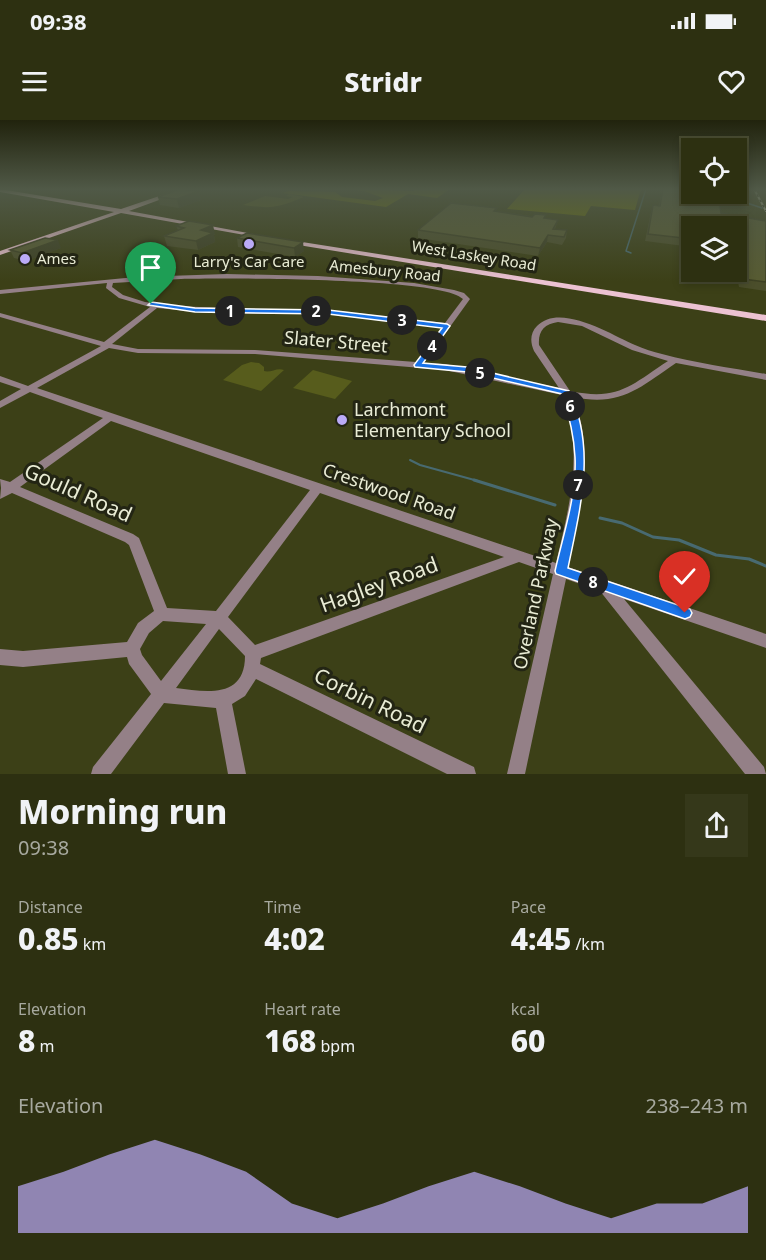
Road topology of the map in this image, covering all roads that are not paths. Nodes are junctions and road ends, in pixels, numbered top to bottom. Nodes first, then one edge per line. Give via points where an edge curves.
1 (99, 220) edge
2 (157, 220) edge
3 (0, 253) edge
4 (111, 281) junction
5 (0, 292) edge
6 (156, 305) junction
7 (0, 315) edge
8 (766, 318) edge
9 (447, 326) junction
10 (105, 345) junction
11 (675, 360) junction
12 (418, 365) junction
13 (766, 377) edge
14 (0, 379) edge
15 (28, 389) junction
16 (566, 393) junction
17 (0, 405) edge
18 (110, 417) junction
19 (318, 488) junction
20 (4, 489) edge
21 (519, 556) junction
22 (561, 571) junction
23 (604, 585) junction
24 (162, 614) junction
25 (219, 618) junction
26 (766, 640) edge
27 (132, 649) junction
28 (0, 657) edge
29 (253, 661) junction
30 (161, 694) junction
31 (223, 698) junction
32 (100, 774) edge
33 (237, 774) edge
34 (467, 774) edge
35 (516, 774) edge
36 (757, 774) edge

1 - 3 main road
2 - 8 main road, West Laskey Road
4 - 5 street, Amesbury Road
4 - 6 street via 108,287 117,295
4 - 9 street, Amesbury Road via 293,277 462,294 467,299
6 - 9 street via 328,312
6 - 10 street
7 - 10 street, Slater Street
9 - 12 street, Amesbury Road
10 - 12 street, Slater Street via 144,351 255,352
10 - 15 street
11 - 13 street
11 - 16 street, Slater Street via 619,395 587,397
11 - 16 street, Overland Parkway via 641,351 574,322 546,322 535,333 535,345
12 - 16 street, Slater Street via 467,370
14 - 15 street, Crestwood Road
15 - 17 street
15 - 18 street, Crestwood Road
16 - 22 street, Overland Parkway via 580,458 578,494
18 - 19 street, Crestwood Road
18 - 20 street
19 - 21 street, Crestwood Road
19 - 25 street
20 - 24 street, Gould Road via 129,538
21 - 22 street, Crestwood Road
21 - 29 street, Hagley Road
22 - 23 street, Crestwood Road
22 - 35 street, Overland Parkway
23 - 26 street, Crestwood Road
23 - 36 street
24 - 25 street
24 - 27 street via 141,631
25 - 29 street, Corbin Road
25 - 30 street
27 - 28 street via 23,659
27 - 30 street
29 - 31 street via 239,690
29 - 34 street, Corbin Road
30 - 31 street
30 - 32 street
31 - 33 street

